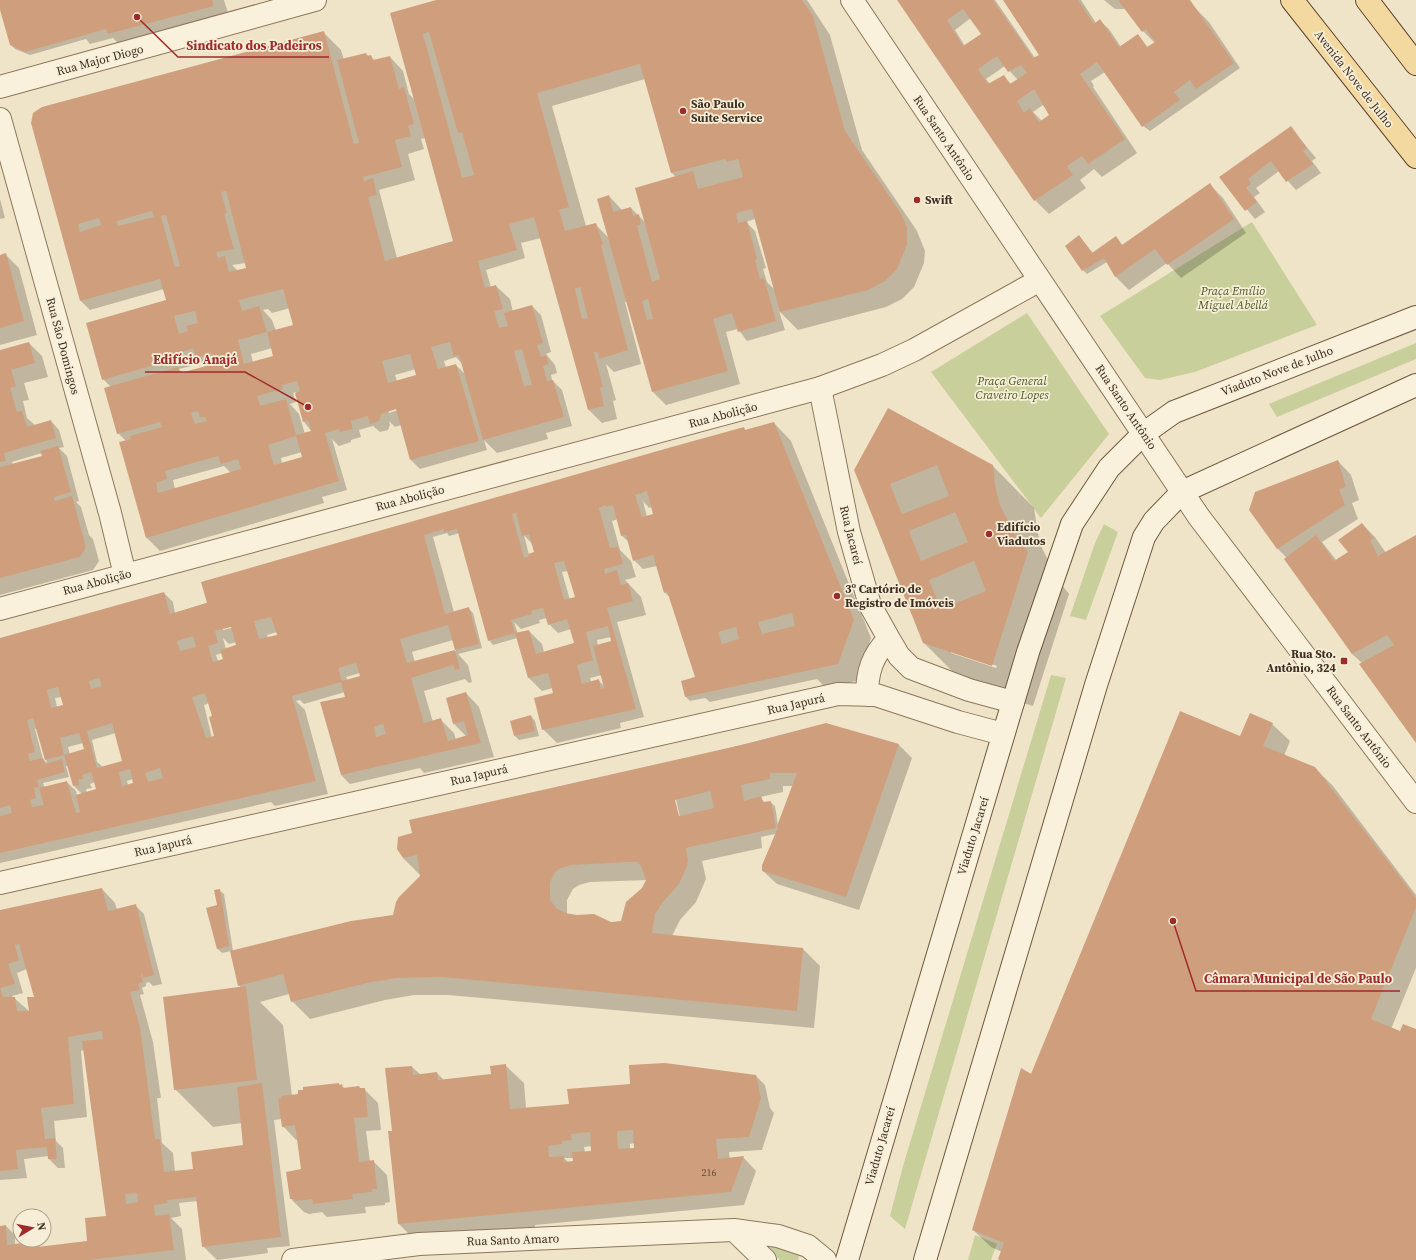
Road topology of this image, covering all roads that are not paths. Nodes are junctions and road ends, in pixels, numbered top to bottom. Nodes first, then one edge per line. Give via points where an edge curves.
1 (315, 0) edge
2 (852, 0) edge
3 (1292, 0) edge
4 (1367, 0) edge
5 (1416, 64) edge
6 (0, 87) edge
7 (0, 119) edge
8 (1416, 157) edge
9 (1040, 280) junction
10 (1416, 317) edge
11 (1416, 385) edge
12 (820, 388) junction
13 (1143, 434) junction
14 (1182, 492) junction
15 (124, 575) junction
16 (0, 609) edge
17 (889, 639) junction
18 (969, 690) junction
19 (867, 695) junction
20 (1013, 702) junction
21 (958, 722) junction
22 (1003, 734) junction
23 (1416, 802) edge
24 (0, 883) edge
25 (734, 1230) junction
26 (293, 1260) edge
27 (765, 1260) edge
28 (825, 1260) edge
29 (847, 1260) edge
30 (925, 1260) edge

1 - 6 street, Rua Major Diogo
2 - 9 street, Rua Santo Antônio
3 - 8 main road, Avenida Nove de Julho
4 - 5 main road
7 - 15 street, Rua São Domingos
9 - 12 street via 914,350
9 - 13 street, Rua Santo Antônio
10 - 13 street, Viaduto Nove de Julho via 1174,412
11 - 14 street
12 - 15 street, Rua Abolição
12 - 17 street, Rua Jacareí via 849,532 870,605
13 - 14 street, Rua Santo Antônio
13 - 20 street, Viaduto Jacareí via 1108,468 1072,524
14 - 23 street, Rua Santo Antônio
14 - 30 street via 1154,521 1144,537 1097,680
15 - 16 street, Rua Abolição
17 - 18 street via 899,656 911,668
17 - 19 street via 879,650 870,668
18 - 20 street
18 - 21 street
19 - 21 street, Rua Japurá via 876,695
19 - 24 street, Rua Japurá via 838,694
20 - 22 street, Viaduto Jacareí
21 - 22 street, Rua Japurá
22 - 29 street, Viaduto Jacareí
25 - 26 street, Rua Santo Amaro via 419,1244
25 - 27 street
25 - 28 street, Rua Santo Amaro via 778,1236 800,1243 808,1246

